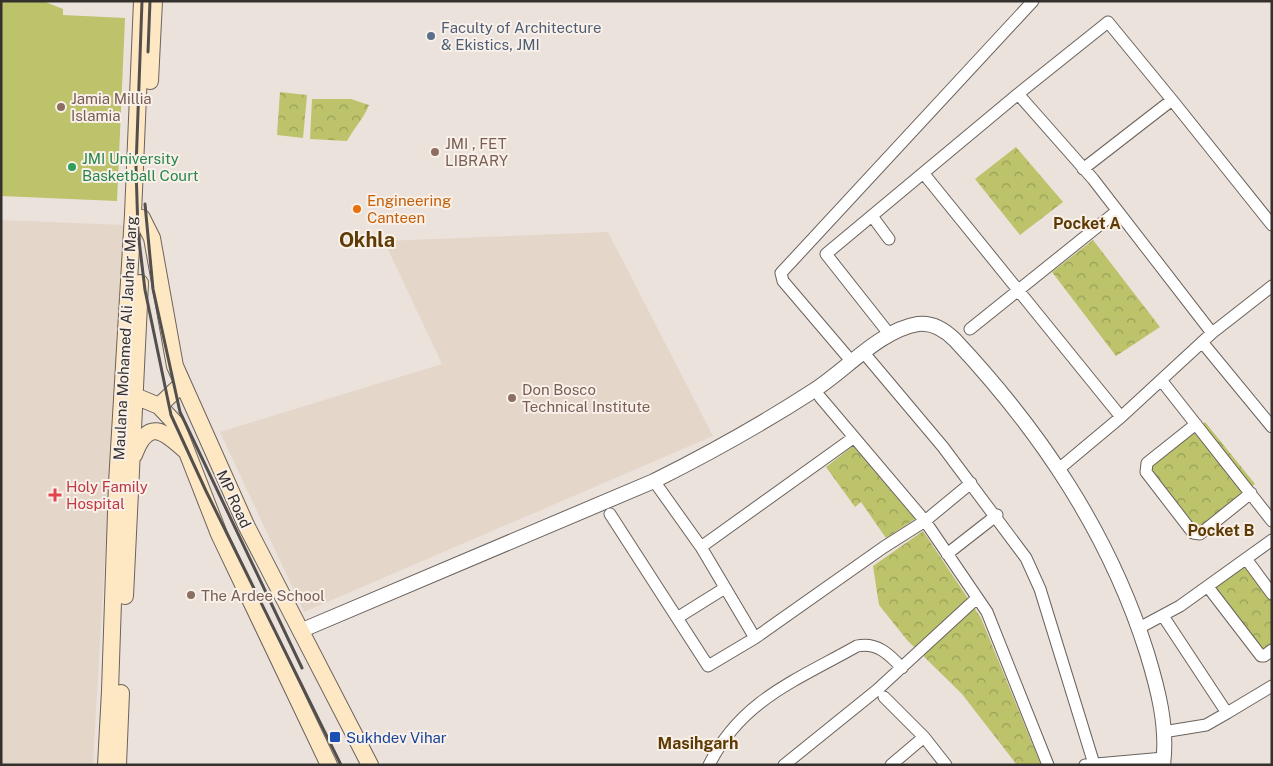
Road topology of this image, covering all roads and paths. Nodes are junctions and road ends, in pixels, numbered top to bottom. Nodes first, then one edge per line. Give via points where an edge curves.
1 (142, 1) edge
2 (154, 1) edge
3 (1033, 1) edge
4 (1018, 94) junction
5 (1172, 100) junction
6 (1083, 169) junction
7 (924, 174) junction
8 (1118, 211) junction
9 (872, 216) junction
10 (137, 218) junction
11 (1272, 225) edge
12 (889, 239) dead end
13 (1272, 286) edge
14 (1017, 289) junction
15 (970, 329) dead end
16 (1212, 333) junction
17 (890, 335) junction
18 (1202, 342) junction
19 (864, 353) junction
20 (852, 362) junction
21 (1161, 380) junction
22 (182, 384) junction
23 (129, 396) junction
24 (820, 397) dead end
25 (159, 406) junction
26 (1121, 417) junction
27 (1196, 424) junction
28 (1272, 427) edge
29 (853, 438) junction
30 (190, 455) junction
31 (130, 466) junction
32 (1060, 468) junction
33 (654, 481) junction
34 (971, 483) junction
35 (1250, 494) junction
36 (610, 514) dead end
37 (996, 516) junction
38 (925, 521) junction
39 (1272, 521) edge
40 (1272, 540) edge
41 (701, 547) junction
42 (947, 554) junction
43 (1246, 560) junction
44 (1208, 587) junction
45 (725, 588) junction
46 (1272, 594) edge
47 (977, 598) junction
48 (1163, 616) junction
49 (678, 618) junction
50 (1139, 628) junction
51 (300, 631) junction
52 (755, 638) junction
53 (1272, 650) edge
54 (902, 668) junction
55 (1272, 686) edge
56 (884, 697) dead end
57 (1227, 713) junction
58 (1163, 732) junction
59 (924, 737) junction
60 (1163, 761) edge
61 (1089, 764) edge
62 (106, 765) edge
63 (118, 765) edge
64 (329, 765) edge
65 (370, 765) edge
66 (709, 765) edge
67 (784, 765) edge
68 (892, 765) edge
69 (946, 765) edge
70 (1048, 765) edge

1 - 10 main road, Maulana Mohamed Ali Jauhar Marg
2 - 10 main road, Maulana Mohamed Ali Jauhar Marg
3 - 20 street via 781,273 783,280
4 - 5 street via 1108,22
4 - 6 street
4 - 7 street
5 - 6 street
5 - 11 street
6 - 8 street
7 - 9 street
7 - 14 street
8 - 14 street
8 - 16 street
9 - 12 street
9 - 17 street via 826,255
10 - 22 main road, MP Road via 152,238 175,366
10 - 23 main road, Maulana Mohamed Ali Jauhar Marg
13 - 16 street
14 - 15 street
14 - 26 street
16 - 18 street
17 - 19 street
17 - 32 street via 919,324 935,326 948,333 977,363
18 - 21 street
18 - 28 street
19 - 20 street
19 - 34 street
20 - 33 street via 814,391
21 - 26 street
21 - 27 street
22 - 25 main road
22 - 51 main road, MP Road via 246,525
23 - 25 main road, MP Road
23 - 31 main road, Maulana Mohamed Ali Jauhar Marg
23 - 62 main road, Maulana Mohamed Ali Jauhar Marg
24 - 29 street
25 - 30 main road, MP Road via 176,424
26 - 32 street
27 - 35 street
27 - 35 street via 1147,463 1146,472 1193,533 1200,534
29 - 38 street
29 - 41 street
30 - 31 main road via 160,431 148,433 140,438
30 - 64 main road, MP Road via 219,534
31 - 63 main road, Maulana Mohamed Ali Jauhar Marg
32 - 50 street via 1104,544
33 - 41 street
33 - 51 street
34 - 37 street
34 - 38 street
35 - 39 street
36 - 49 street
37 - 42 street
37 - 61 street via 1026,558 1040,590
38 - 42 street
38 - 52 street
40 - 43 street
41 - 45 street
42 - 47 street
43 - 44 street
43 - 46 street
44 - 48 street
44 - 53 street via 1260,656
45 - 49 street
45 - 52 street
47 - 54 street
47 - 70 street via 987,612
48 - 50 street
48 - 57 street
49 - 52 street via 708,666
50 - 58 street via 1158,688
51 - 65 main road, MP Road
54 - 66 street via 879,647 857,646 762,699 724,739
54 - 67 street
55 - 57 street
56 - 59 street
57 - 58 street via 1206,725
58 - 60 street
59 - 68 street
59 - 69 street
60 - 61 street

